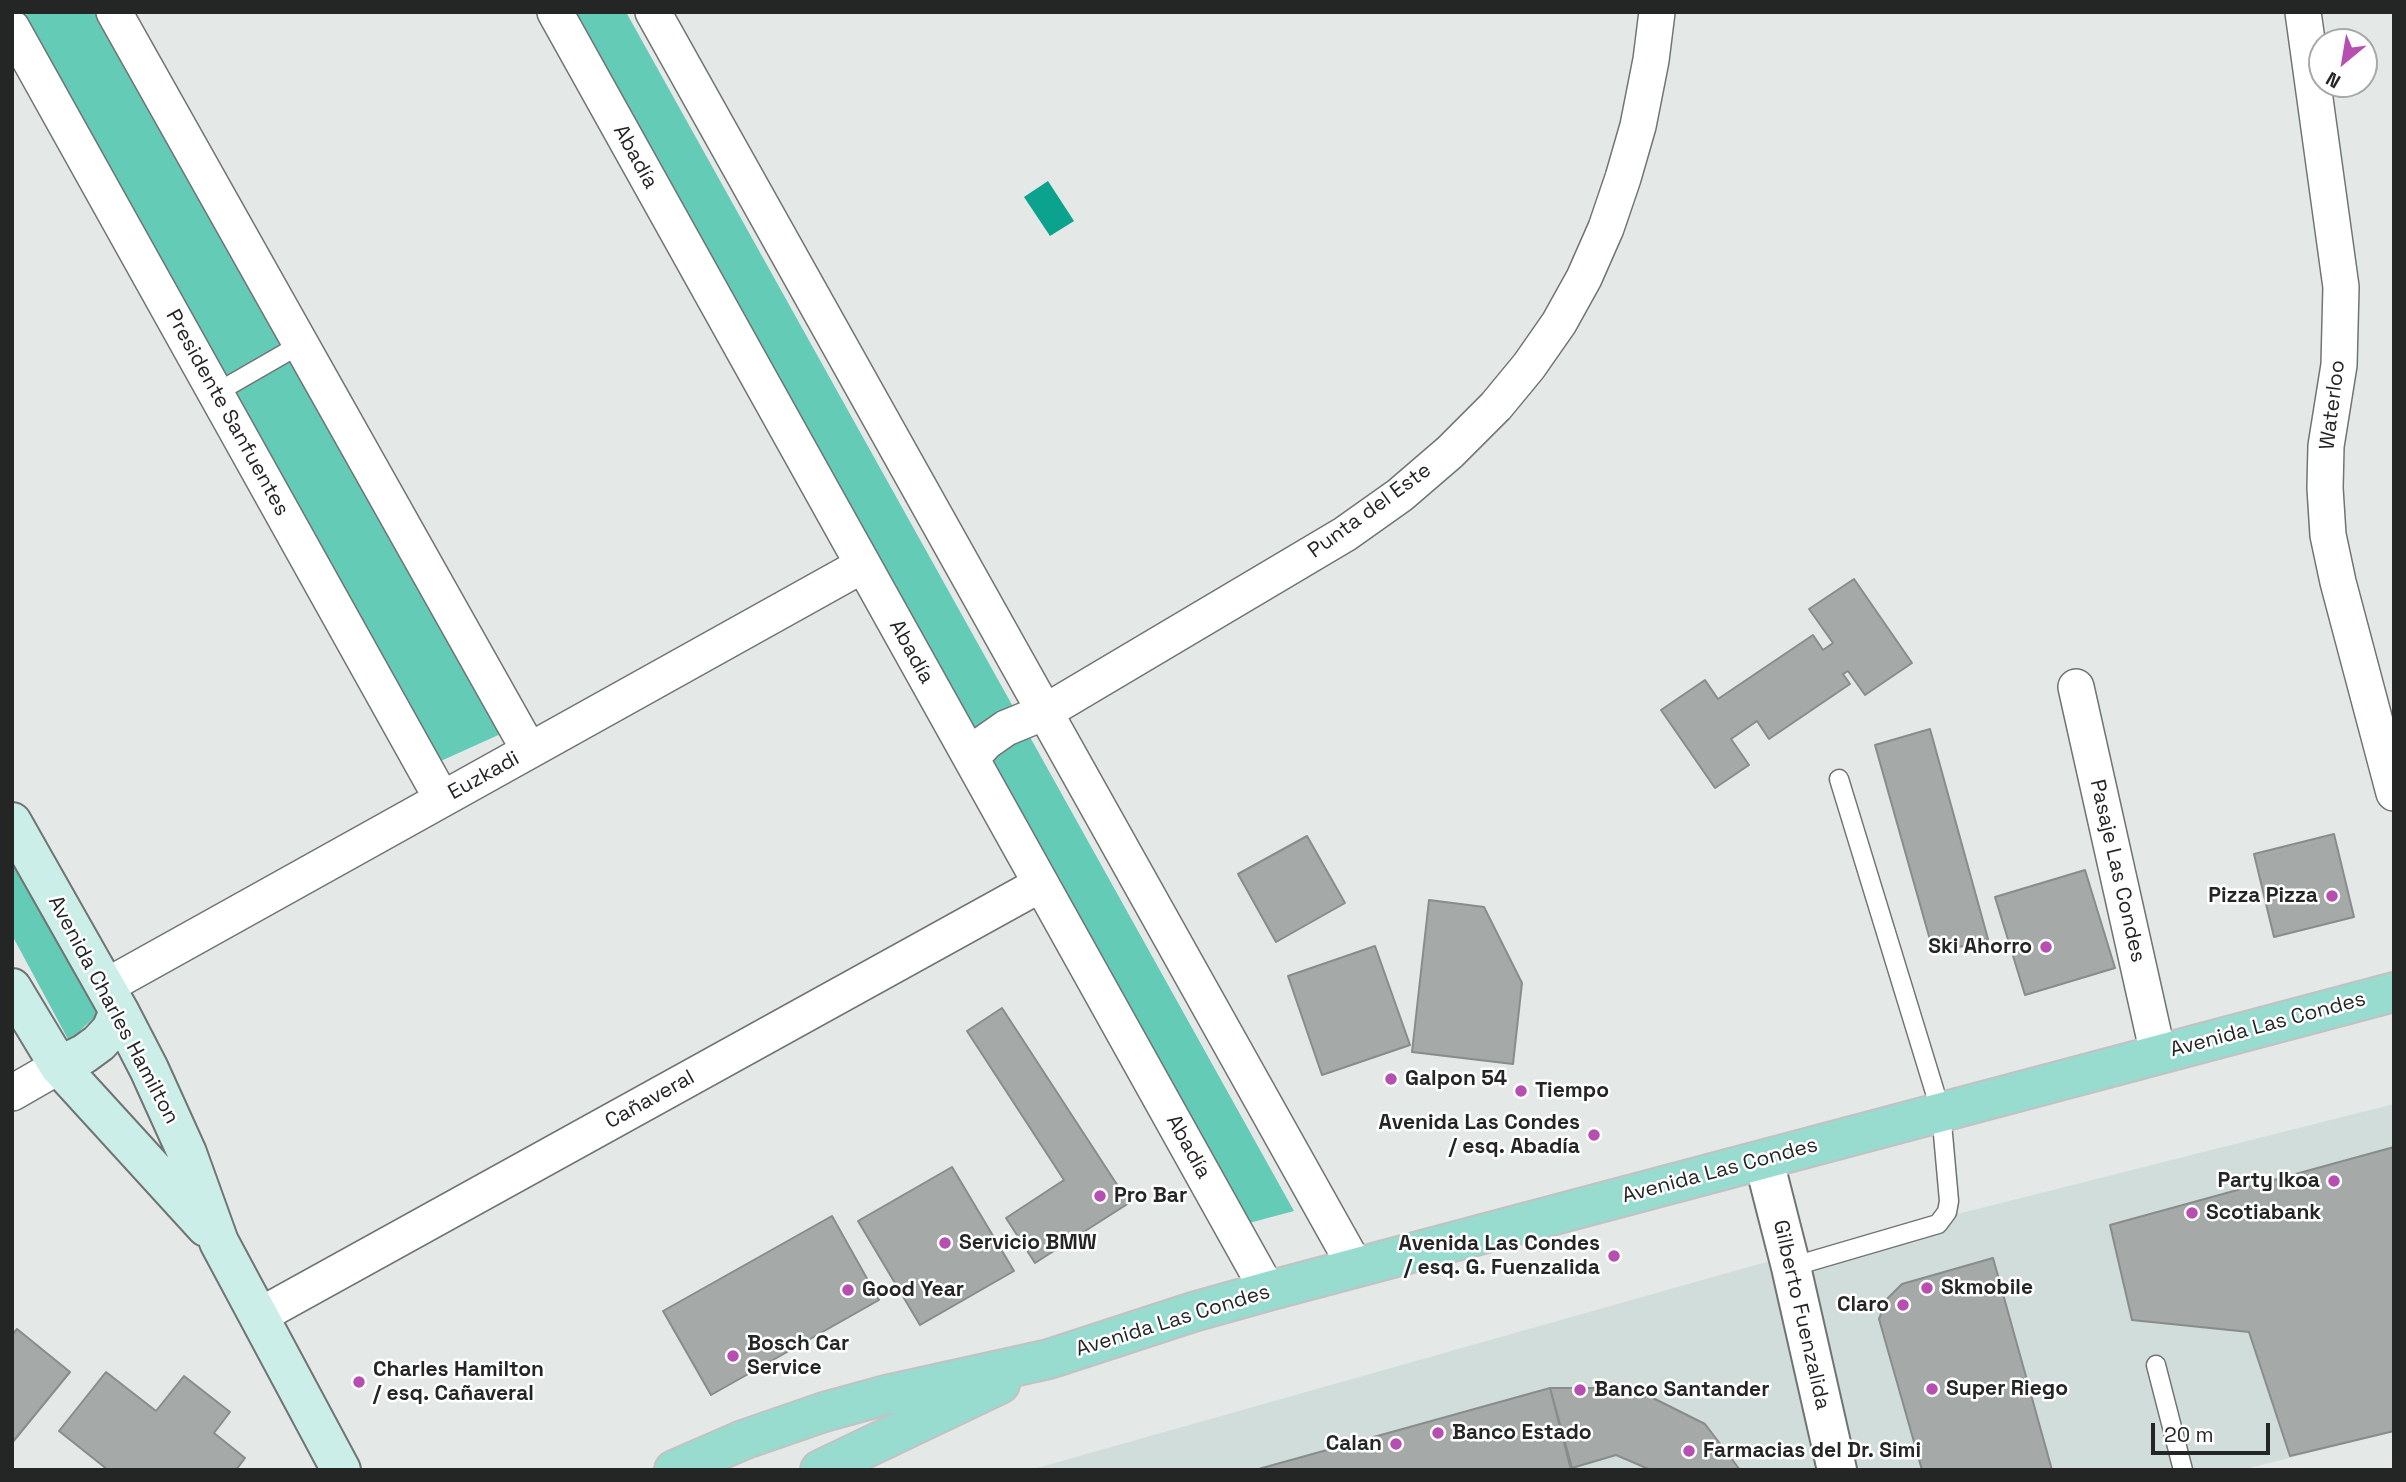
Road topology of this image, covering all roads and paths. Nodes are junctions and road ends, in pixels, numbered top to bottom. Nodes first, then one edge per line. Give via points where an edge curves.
1 (114, 12) edge
2 (555, 12) edge
3 (653, 12) edge
4 (1657, 12) edge
5 (2303, 12) edge
6 (12, 28) edge
7 (301, 344) junction
8 (216, 393) junction
9 (863, 565) junction
10 (2076, 687) dead end
11 (1045, 712) junction
12 (529, 750) junction
13 (971, 758) junction
14 (1839, 779) dead end
15 (2394, 793) edge
16 (442, 799) junction
17 (12, 822) edge
18 (1041, 884) junction
19 (12, 988) edge
20 (2394, 992) edge
21 (112, 999) junction
22 (2158, 1054) junction
23 (59, 1066) junction
24 (12, 1093) edge
25 (1941, 1112) junction
26 (1763, 1161) junction
27 (219, 1242) junction
28 (1791, 1267) junction
29 (1356, 1268) junction
30 (1268, 1291) junction
31 (259, 1317) junction
32 (1049, 1359) junction
33 (2156, 1365) dead end
34 (341, 1470) edge
35 (674, 1470) edge
36 (820, 1470) edge
37 (1837, 1470) edge
38 (2183, 1470) edge

1 - 7 street
2 - 9 street, Abadía
3 - 11 street
4 - 11 street, Punta del Este via 1638,126 1606,229 1559,323 1496,406 1400,495 1345,534
5 - 15 street, Waterloo via 2341,287 2339,365 2326,446 2328,535
6 - 8 street, Presidente Sanfuentes
7 - 8 lane
7 - 12 street
8 - 16 street, Presidente Sanfuentes
9 - 12 street, Euzkadi
9 - 13 street, Abadía
10 - 22 street, Pasaje Las Condes
11 - 13 street, Punta del Este via 1006,728
11 - 29 street
12 - 16 street, Euzkadi
13 - 18 street, Abadía
14 - 25 lane
16 - 21 street, Euzkadi
17 - 21 main road, Avenida Charles Hamilton
18 - 30 street, Abadía
18 - 31 street, Cañaveral
19 - 23 main road, Avenida Charles Hamilton
20 - 22 main road, Avenida Las Condes
21 - 23 main road via 111,1030 99,1043
21 - 27 main road, Avenida Charles Hamilton via 187,1153
22 - 25 main road, Avenida Las Condes
23 - 24 street
23 - 27 main road, Avenida Charles Hamilton
25 - 26 main road, Avenida Las Condes
25 - 28 lane via 1949,1201 1938,1224
26 - 28 street, Gilberto Fuenzalida
26 - 29 main road, Avenida Las Condes
27 - 31 main road, Avenida Charles Hamilton
28 - 37 street, Gilberto Fuenzalida
29 - 30 main road, Avenida Las Condes
30 - 32 main road, Avenida Las Condes
31 - 34 main road, Avenida Charles Hamilton
32 - 35 main road, Avenida Las Condes via 824,1412
32 - 36 main road, Avenida Las Condes
33 - 38 lane

